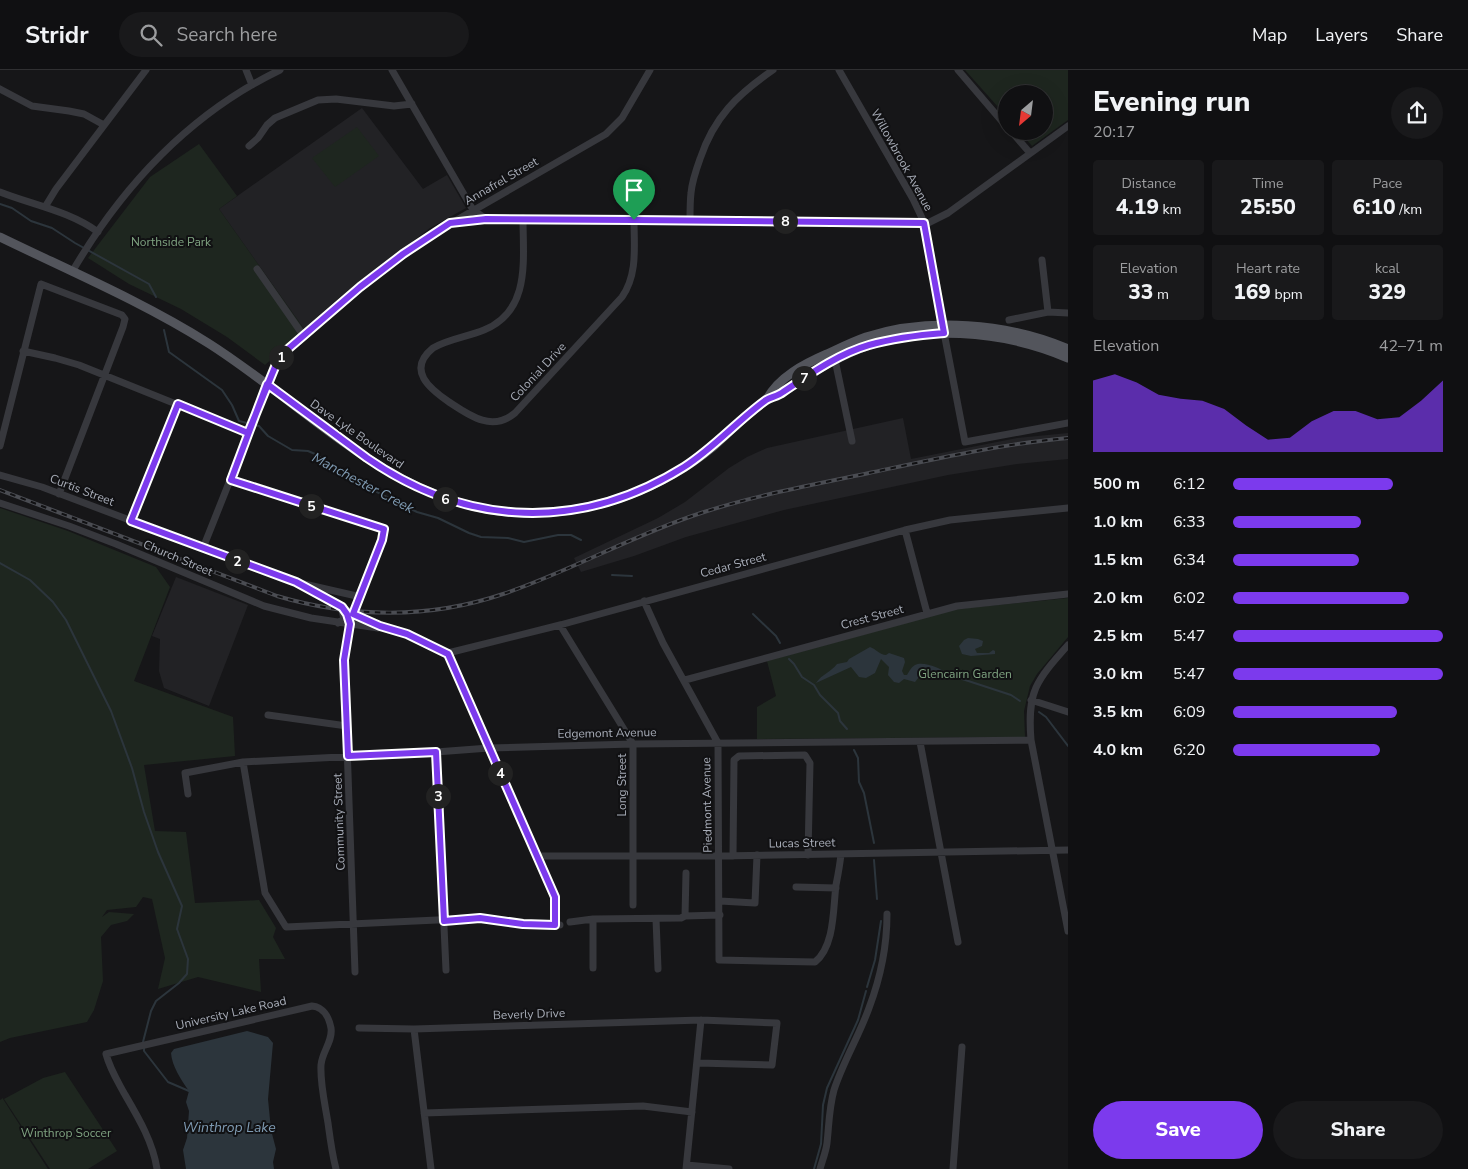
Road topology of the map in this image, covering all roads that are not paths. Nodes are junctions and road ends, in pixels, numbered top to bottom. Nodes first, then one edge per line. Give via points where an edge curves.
1 (146, 70) edge
2 (246, 70) edge
3 (280, 70) edge
4 (392, 70) edge
5 (650, 70) edge
6 (772, 70) edge
7 (839, 70) edge
8 (958, 70) edge
9 (252, 85) junction
10 (0, 89) edge
11 (412, 104) junction
12 (998, 117) edge
13 (104, 125) junction
14 (1068, 126) edge
15 (1019, 140) edge
16 (249, 146) dead end
17 (1030, 153) junction
18 (0, 192) edge
19 (45, 207) junction
20 (473, 210) junction
21 (524, 218) junction
22 (486, 219) junction
23 (634, 220) junction
24 (690, 220) junction
25 (450, 223) junction
26 (924, 223) junction
27 (98, 232) junction
28 (0, 237) edge
29 (1042, 260) dead end
30 (257, 269) dead end
31 (72, 272) junction
32 (1048, 312) junction
33 (1068, 313) edge
34 (1008, 320) dead end
35 (943, 329) junction
36 (303, 335) junction
37 (1068, 349) edge
38 (23, 351) junction
39 (834, 356) junction
40 (1068, 358) edge
41 (104, 375) junction
42 (267, 384) junction
43 (178, 404) junction
44 (1068, 423) edge
45 (250, 427) junction
46 (852, 441) dead end
47 (0, 446) edge
48 (0, 475) edge
49 (231, 480) junction
50 (59, 494) junction
51 (0, 503) edge
52 (1068, 508) edge
53 (131, 521) junction
54 (905, 530) junction
55 (204, 548) junction
56 (296, 582) junction
57 (1068, 594) edge
58 (360, 596) junction
59 (644, 601) junction
60 (341, 607) junction
61 (927, 613) junction
62 (353, 614) junction
63 (367, 621) junction
64 (338, 623) junction
65 (350, 624) junction
66 (560, 625) junction
67 (387, 628) junction
68 (1068, 645) edge
69 (448, 654) junction
70 (685, 680) junction
71 (1031, 700) junction
72 (1068, 712) edge
73 (268, 715) dead end
74 (347, 726) junction
75 (1031, 740) junction
76 (920, 742) junction
77 (718, 743) junction
78 (632, 744) junction
79 (489, 748) junction
80 (436, 752) junction
81 (348, 756) junction
82 (243, 762) junction
83 (188, 794) dead end
84 (1068, 850) edge
85 (1053, 851) junction
86 (941, 853) junction
87 (841, 854) junction
88 (634, 855) junction
89 (757, 855) junction
90 (808, 855) junction
91 (537, 856) junction
92 (719, 856) junction
93 (733, 856) junction
94 (686, 873) dead end
95 (796, 887) dead end
96 (836, 888) junction
97 (720, 904) junction
98 (633, 905) dead end
99 (887, 914) dead end
100 (720, 915) junction
101 (685, 916) junction
102 (656, 919) junction
103 (593, 920) junction
104 (444, 921) junction
105 (570, 922) dead end
106 (354, 924) junction
107 (1068, 931) edge
108 (958, 942) dead end
109 (592, 968) dead end
110 (658, 968) dead end
111 (446, 970) dead end
112 (356, 972) dead end
113 (701, 1020) junction
114 (359, 1028) dead end
115 (414, 1028) junction
116 (962, 1047) dead end
117 (698, 1063) junction
118 (692, 1112) junction
119 (424, 1113) junction
120 (686, 1167) edge
121 (157, 1169) edge
122 (336, 1169) edge
123 (431, 1169) edge
124 (729, 1169) edge
125 (820, 1169) edge
126 (953, 1169) edge

1 - 13 street
2 - 9 street
3 - 9 street
4 - 11 street
5 - 20 street, Annafrel Street via 622,118 606,134
6 - 24 street via 736,98 716,122 696,170
7 - 26 street, Willowbrook Avenue
8 - 12 street
9 - 27 street via 194,124 160,154
10 - 13 street via 32,106 69,110
11 - 16 street via 394,106 318,100 275,118
11 - 20 street
13 - 19 street
14 - 17 street
15 - 17 street
17 - 26 street via 948,213 933,222
18 - 19 street
19 - 27 street via 86,223
20 - 22 street
20 - 25 street, Annafrel Street
21 - 22 street
21 - 23 street
21 - 23 street, Colonial Drive via 522,282 510,311 487,329 433,348 422,362 422,376 430,388 484,422 499,421 515,413 622,297 633,271
22 - 25 street
23 - 24 street
24 - 26 street
25 - 36 street, Annafrel Street via 403,254
26 - 35 street, Willowbrook Avenue
27 - 31 street
28 - 31 main road, Dave Lyle Boulevard
29 - 32 street
30 - 36 street
31 - 42 main road, Dave Lyle Boulevard via 181,327
32 - 33 street
32 - 34 street
35 - 37 main road, Dave Lyle Boulevard via 1011,331
35 - 39 main road, Dave Lyle Boulevard via 868,345
35 - 40 main road, Dave Lyle Boulevard via 1009,339
35 - 44 street, Willowbrook Avenue via 965,442
36 - 42 street, Annafrel Street via 277,362
38 - 41 street
38 - 41 street via 41,284 125,319
38 - 47 street
39 - 42 main road, Dave Lyle Boulevard via 793,372 701,456 652,484 610,501 556,512 519,513 474,507 436,496 400,480
39 - 46 street
41 - 43 street
41 - 50 street
42 - 45 street, Annafrel Street
43 - 45 street
43 - 53 street
45 - 49 street, Annafrel Street
48 - 50 street, Curtis Street
49 - 55 street, Annafrel Street
49 - 58 street, Community Street via 384,529
50 - 53 street, Curtis Street
51 - 64 street, Church Street via 116,544 247,600
52 - 54 street, Cedar Street via 950,520
53 - 55 street, Curtis Street
54 - 59 street, Cedar Street
54 - 61 street
55 - 56 street, Curtis Street
56 - 58 street, Curtis Street
56 - 60 street, Curtis Street
57 - 61 street, Crest Street via 958,606
58 - 62 street, Community Street
59 - 66 street, Cedar Street
59 - 70 street, Piedmont Avenue
60 - 62 street, Curtis Street
60 - 64 street via 344,619
60 - 65 street
61 - 70 street, Crest Street
62 - 63 street, Curtis Street
62 - 65 street, Community Street
63 - 65 street via 356,620
63 - 67 street, Curtis Street
64 - 65 street, Church Street
65 - 67 street
65 - 74 street, Community Street via 344,660
66 - 69 street, Cedar Street
66 - 78 street, Long Street
67 - 69 street, Curtis Street
68 - 71 street via 1041,677
69 - 79 street
70 - 77 street, Piedmont Avenue
71 - 72 street
71 - 75 street
73 - 74 street
74 - 81 street, Community Street
75 - 76 street, Edgemont Avenue
75 - 85 street
76 - 77 street, Edgemont Avenue
76 - 86 street
77 - 78 street, Edgemont Avenue
77 - 92 street, Piedmont Avenue
78 - 79 street, Edgemont Avenue
78 - 88 street, Long Street
79 - 80 street, Edgemont Avenue
79 - 91 street
80 - 81 street, Edgemont Avenue
80 - 104 street
81 - 82 street, Edgemont Avenue
81 - 106 street, Community Street
82 - 83 street, Edgemont Avenue via 185,773
82 - 106 street via 265,893 286,927
84 - 85 street, Lucas Street
85 - 86 street, Lucas Street
85 - 107 street
86 - 87 street, Lucas Street
86 - 108 street
87 - 90 street, Lucas Street
87 - 96 street
88 - 91 street, Lucas Street
88 - 92 street, Lucas Street
88 - 98 street, Long Street
89 - 90 street, Lucas Street
89 - 93 street, Lucas Street
89 - 97 street via 755,903
90 - 93 street via 810,763 805,755 739,756 734,760
91 - 104 street via 555,897 558,925 480,918
92 - 93 street, Lucas Street
92 - 97 street, Piedmont Avenue
94 - 101 street
95 - 96 street
96 - 100 street, Piedmont Avenue via 836,907 826,946 815,962 720,960
97 - 100 street, Piedmont Avenue
99 - 125 street via 887,933 874,991 834,1089 827,1144
100 - 101 street
101 - 102 street
102 - 103 street
102 - 110 street
103 - 105 street
103 - 109 street
104 - 106 street
104 - 111 street
106 - 112 street, Community Street
113 - 115 street, Beverly Drive
113 - 117 street
113 - 117 street, Beverly Drive via 777,1023 772,1065
114 - 115 street, Beverly Drive
115 - 119 street
116 - 126 street
117 - 118 street
118 - 119 street via 643,1106
118 - 120 street
119 - 123 street
120 - 124 street
121 - 122 street, University Lake Road via 145,1133 109,1066 106,1054 312,1006 320,1008 331,1028 321,1063

